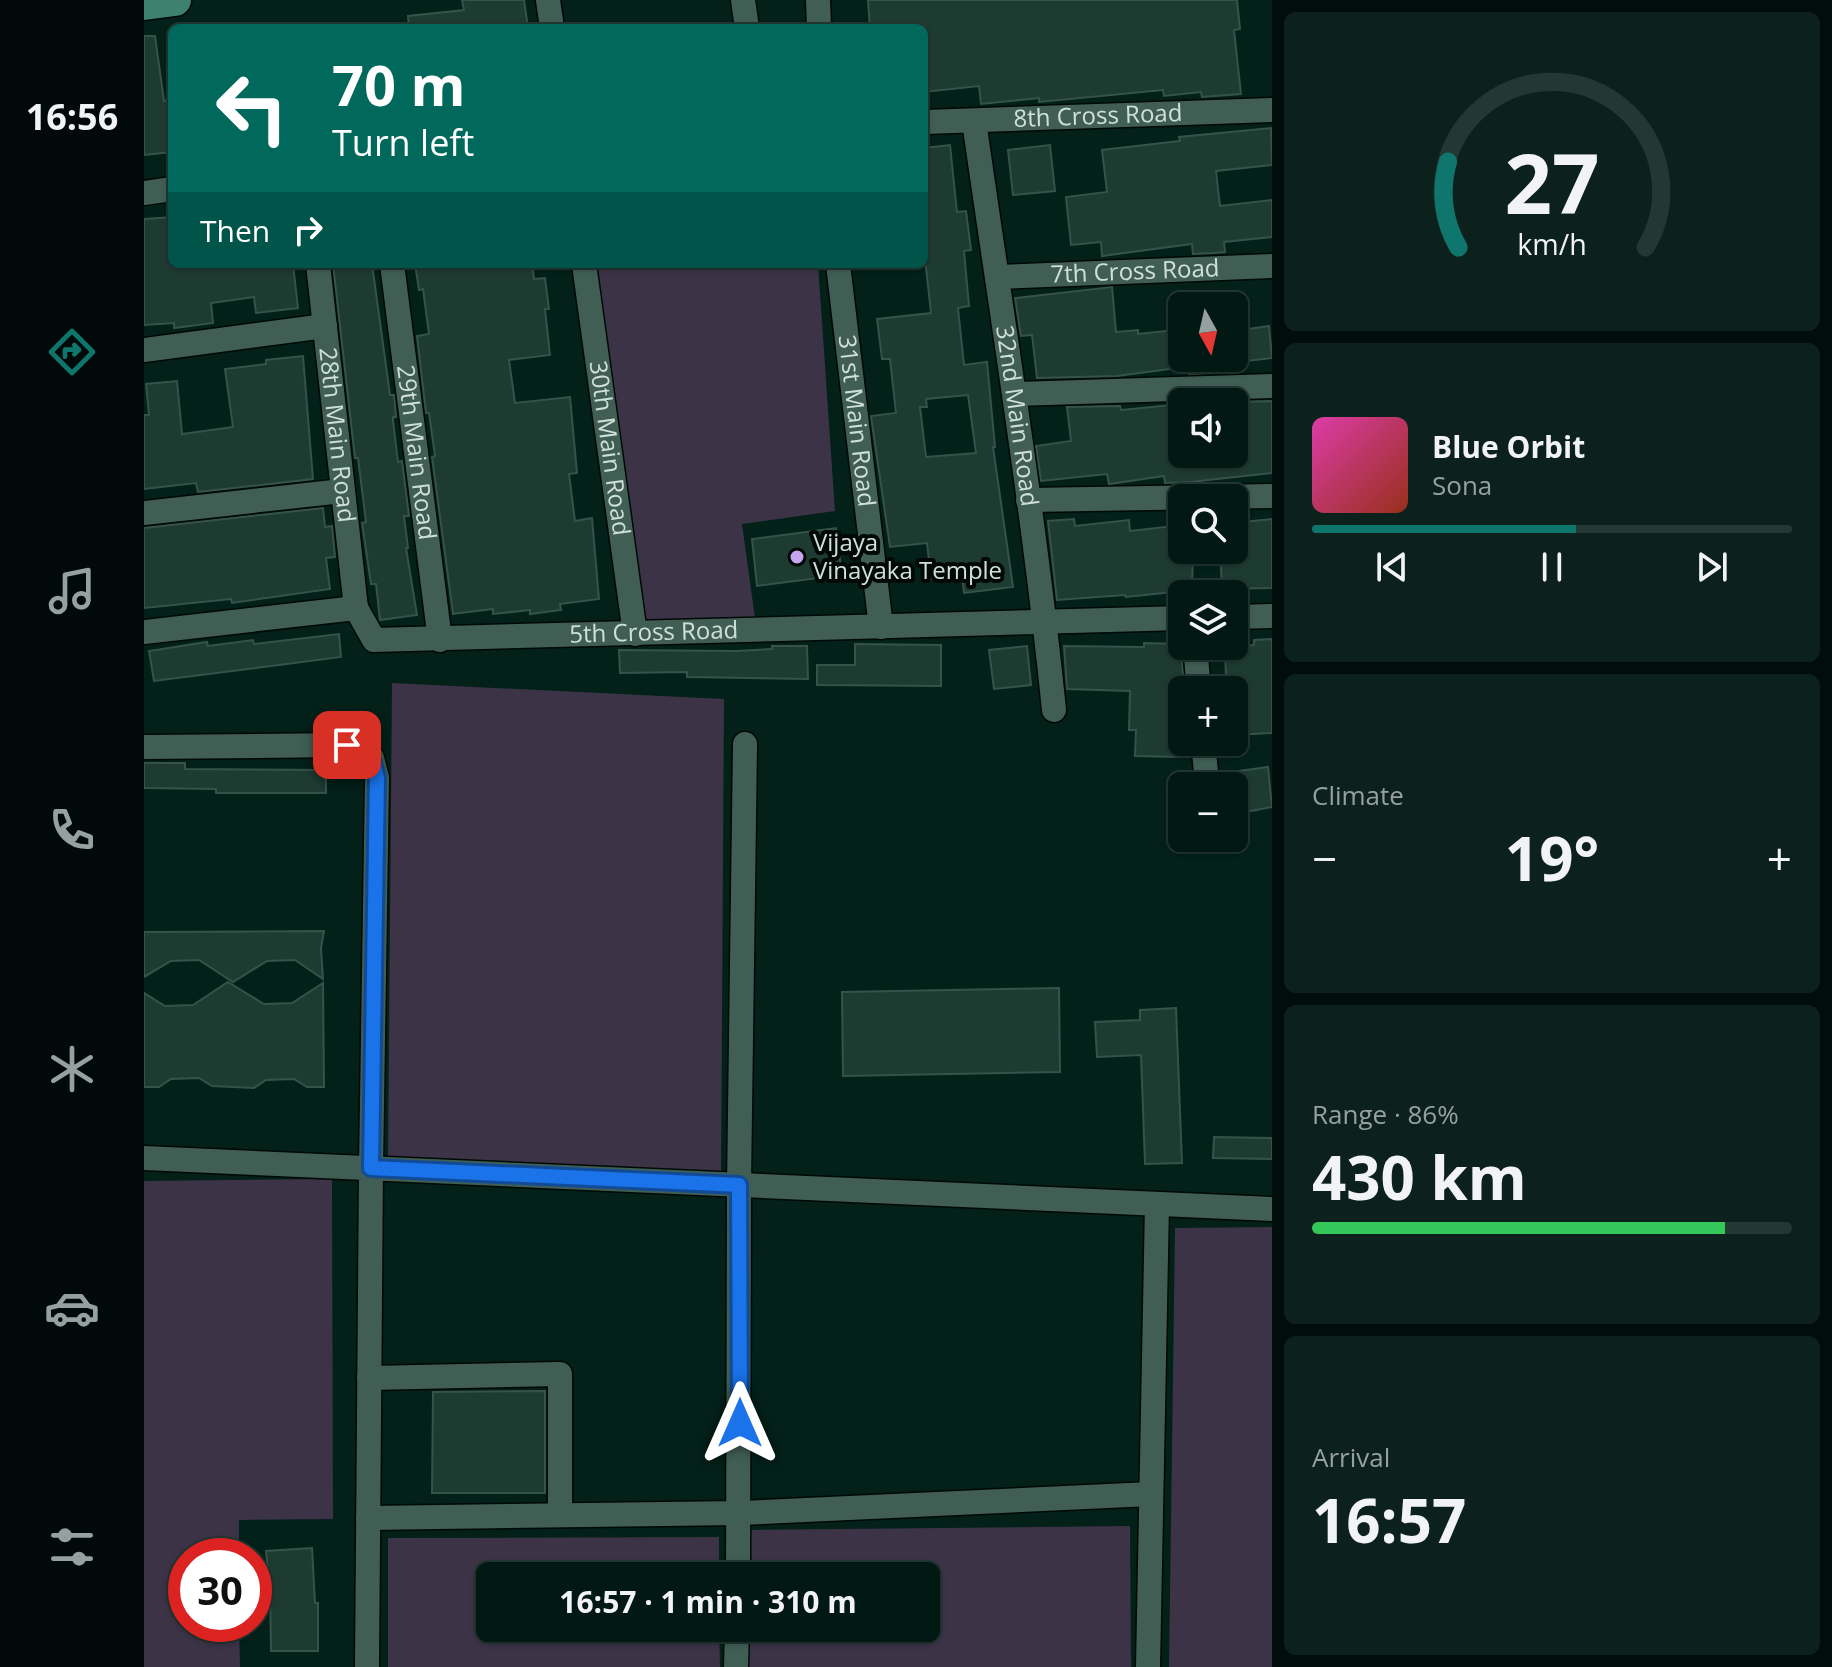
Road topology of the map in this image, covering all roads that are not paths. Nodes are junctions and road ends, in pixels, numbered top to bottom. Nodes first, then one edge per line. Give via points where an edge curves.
1 (175, 0) edge
2 (548, 0) edge
3 (743, 0) edge
4 (818, 0) edge
5 (144, 4) edge
6 (551, 24) edge
7 (746, 24) edge
8 (819, 24) edge
9 (1272, 110) edge
10 (974, 121) junction
11 (928, 122) edge
12 (168, 190) edge
13 (144, 193) edge
14 (1272, 266) edge
15 (318, 268) edge
16 (393, 268) edge
17 (585, 268) edge
18 (838, 268) edge
19 (997, 277) junction
20 (325, 326) junction
21 (144, 350) edge
22 (1272, 386) edge
23 (1015, 394) junction
24 (342, 491) junction
25 (1272, 496) edge
26 (1028, 500) junction
27 (144, 513) edge
28 (356, 608) junction
29 (1272, 616) edge
30 (1248, 617) edge
31 (1168, 618) edge
32 (1045, 622) junction
33 (881, 627) junction
34 (144, 632) edge
35 (635, 634) junction
36 (440, 640) junction
37 (1054, 710) dead end
38 (745, 744) dead end
39 (144, 747) edge
40 (144, 1158) edge
41 (371, 1168) junction
42 (739, 1185) junction
43 (1157, 1204) junction
44 (1272, 1209) edge
45 (369, 1378) junction
46 (1151, 1494) junction
47 (740, 1513) junction
48 (560, 1515) junction
49 (368, 1518) junction
50 (738, 1562) edge
51 (737, 1642) edge
52 (367, 1667) edge
53 (736, 1667) edge
54 (1148, 1667) edge

1 - 5 main road
2 - 6 street
3 - 7 street
4 - 8 street
9 - 10 street, 8th Cross Road
10 - 11 street, 8th Cross Road
10 - 19 street, 32nd Main Road
12 - 13 street
14 - 19 street, 7th Cross Road
15 - 20 street, 28th Main Road
16 - 36 street, 29th Main Road
17 - 35 street, 30th Main Road
18 - 33 street, 31st Main Road
19 - 23 street, 32nd Main Road
20 - 21 street
20 - 24 street, 28th Main Road
22 - 23 street
23 - 26 street, 32nd Main Road
24 - 27 street
24 - 28 street, 28th Main Road
25 - 26 street
26 - 32 street, 32nd Main Road
28 - 34 street
28 - 36 street, 5th Cross Road via 374,640
29 - 30 street
31 - 32 street, 5th Cross Road
32 - 33 street, 5th Cross Road
32 - 37 street, 32nd Main Road
33 - 35 street, 5th Cross Road
35 - 36 street, 5th Cross Road
38 - 42 street
39 - 41 street via 347,745 366,750 372,758 377,778
40 - 41 street
41 - 42 street
41 - 45 street
42 - 43 street
42 - 47 street
43 - 44 street
43 - 46 street
45 - 48 street via 560,1374
45 - 49 street
46 - 47 street
46 - 54 street
47 - 48 street
47 - 50 street
48 - 49 street
49 - 52 street
51 - 53 street

